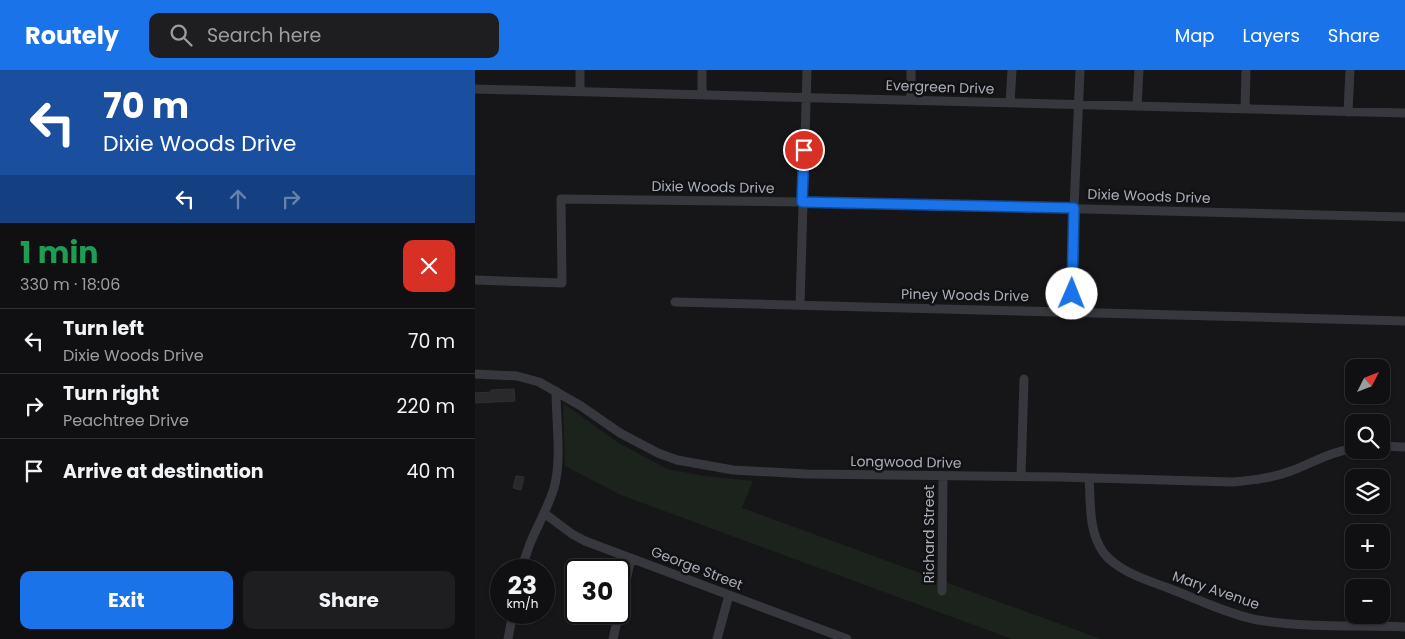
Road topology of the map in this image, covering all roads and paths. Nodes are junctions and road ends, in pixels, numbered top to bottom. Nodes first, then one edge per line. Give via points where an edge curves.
1 (581, 70) edge
2 (702, 70) edge
3 (807, 70) edge
4 (911, 70) edge
5 (1012, 70) edge
6 (1080, 70) edge
7 (1139, 70) edge
8 (1246, 70) edge
9 (1350, 70) edge
10 (475, 89) edge
11 (580, 92) junction
12 (702, 95) junction
13 (806, 98) junction
14 (911, 100) junction
15 (1010, 103) junction
16 (1079, 105) junction
17 (1137, 106) junction
18 (1245, 109) junction
19 (1348, 112) junction
20 (1405, 113) edge
21 (802, 202) junction
22 (1074, 208) junction
23 (1405, 217) edge
24 (475, 280) edge
25 (675, 302) dead end
26 (800, 305) junction
27 (1071, 312) junction
28 (1405, 321) edge
29 (475, 374) edge
30 (1024, 379) dead end
31 (556, 391) junction
32 (1390, 446) edge
33 (1405, 447) edge
34 (1345, 450) edge
35 (943, 477) junction
36 (1021, 477) junction
37 (1089, 478) junction
38 (544, 513) junction
39 (631, 558) junction
40 (525, 559) edge
41 (942, 591) dead end
42 (729, 595) junction
43 (511, 624) edge
44 (1405, 627) edge
45 (834, 636) edge
46 (508, 639) edge
47 (613, 639) edge
48 (717, 639) edge
49 (847, 639) edge

1 - 11 street
2 - 12 street
3 - 13 street
4 - 14 street
5 - 15 street
6 - 16 street
7 - 17 street
8 - 18 street
9 - 19 street
10 - 11 street, Evergreen Drive
11 - 12 street, Evergreen Drive
12 - 13 street, Evergreen Drive
13 - 14 street, Evergreen Drive
13 - 21 street
14 - 15 street, Evergreen Drive
15 - 16 street, Evergreen Drive
16 - 17 street, Evergreen Drive
16 - 22 street
17 - 18 street, Evergreen Drive
18 - 19 street, Evergreen Drive
19 - 20 street, Evergreen Drive
21 - 22 street, Dixie Woods Drive
21 - 24 street, Dixie Woods Drive via 561,199 562,283
21 - 26 street
22 - 23 street, Dixie Woods Drive
22 - 27 street
25 - 26 street, Piney Woods Drive
26 - 27 street, Piney Woods Drive
27 - 28 street, Piney Woods Drive
29 - 31 street, Longwood Drive via 517,376
30 - 36 street
31 - 35 street, Longwood Drive via 639,444 677,460 762,472
31 - 38 street via 557,470
32 - 33 street
34 - 37 street, Longwood Drive via 1262,480
35 - 36 street, Longwood Drive
35 - 41 street, Richard Street
36 - 37 street, Longwood Drive
37 - 44 street, Mary Avenue via 1092,523 1097,540 1103,552 1129,572 1257,619 1289,624
38 - 39 street, George Street via 585,541
38 - 40 street
39 - 42 street, George Street
39 - 47 street
42 - 45 street, George Street
42 - 48 street
43 - 46 street
45 - 49 street, George Street

